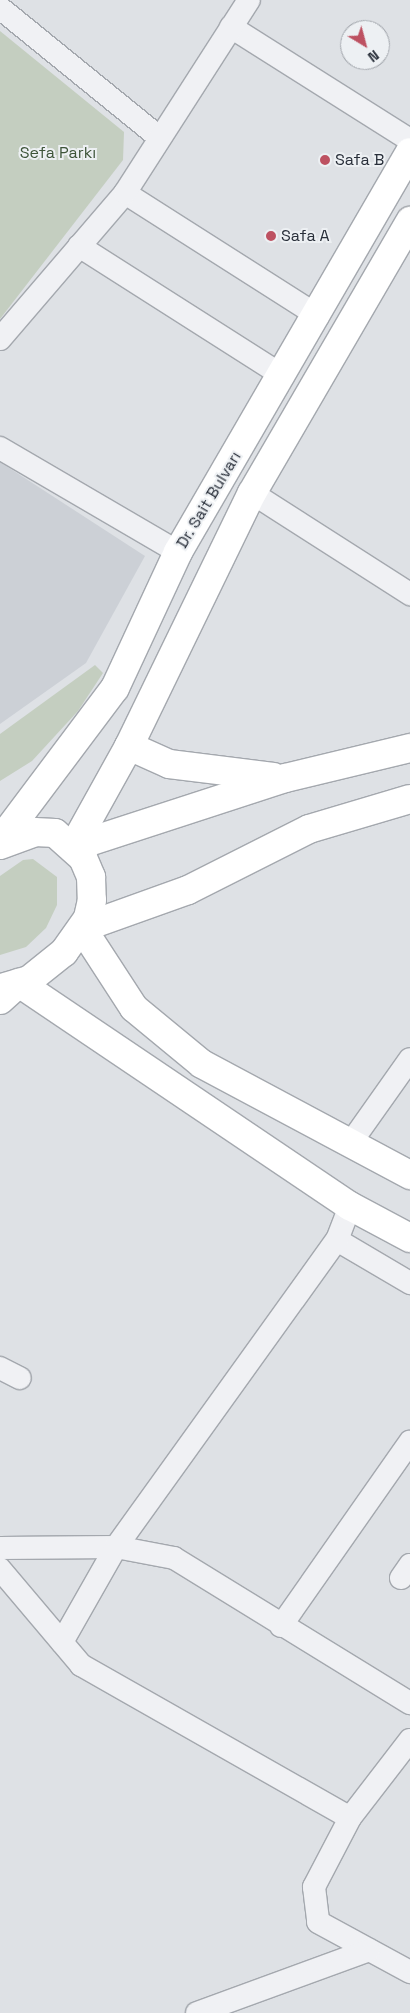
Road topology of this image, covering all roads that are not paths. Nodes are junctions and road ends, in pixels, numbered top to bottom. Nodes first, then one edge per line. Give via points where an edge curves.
1 (249, 0) edge
2 (0, 8) edge
3 (231, 27) junction
4 (159, 137) junction
5 (410, 140) edge
6 (410, 152) edge
7 (125, 193) junction
8 (410, 221) edge
9 (80, 246) junction
10 (318, 316) junction
11 (0, 339) edge
12 (283, 376) junction
13 (0, 448) edge
14 (252, 493) junction
15 (178, 552) junction
16 (410, 594) edge
17 (129, 746) junction
18 (410, 748) edge
19 (285, 778) junction
20 (410, 799) edge
21 (0, 840) edge
22 (0, 845) edge
23 (74, 847) junction
24 (82, 928) junction
25 (6, 990) edge
26 (410, 1059) edge
27 (352, 1141) junction
28 (410, 1175) edge
29 (350, 1206) junction
30 (410, 1238) edge
31 (337, 1240) junction
32 (410, 1283) edge
33 (0, 1368) edge
34 (20, 1378) dead end
35 (408, 1450) edge
36 (116, 1546) junction
37 (0, 1548) edge
38 (0, 1569) edge
39 (281, 1626) junction
40 (62, 1642) junction
41 (410, 1703) edge
42 (410, 1740) edge
43 (350, 1818) junction
44 (369, 1950) junction
45 (410, 1972) edge
46 (197, 2013) edge

1 - 3 street
2 - 4 street
3 - 4 street
3 - 5 street
4 - 7 street
6 - 10 main road, Dr. Sait Bulvarı
7 - 9 street
7 - 10 street
8 - 14 main road, Dr. Sait Bulvarı
9 - 11 street
9 - 12 street
10 - 12 main road, Dr. Sait Bulvarı
12 - 15 main road, Dr. Sait Bulvarı
13 - 15 street
14 - 16 street
14 - 17 main road, Dr. Sait Bulvarı
15 - 21 main road, Dr. Sait Bulvarı via 115,688
17 - 19 main road via 169,764
17 - 23 main road, Dr. Sait Bulvarı
18 - 19 main road
19 - 23 main road
20 - 24 main road via 309,829 188,890
22 - 23 main road via 35,832 55,833
23 - 24 main road via 91,877 92,900
24 - 25 main road via 48,968
24 - 27 main road via 134,1008 202,1064
25 - 29 main road
26 - 27 street
27 - 28 main road
29 - 30 main road
29 - 31 street
31 - 32 street
31 - 36 street
33 - 34 street
35 - 39 street
36 - 37 street
36 - 39 street via 174,1558
36 - 40 street
38 - 40 street
39 - 41 street
40 - 43 street via 81,1664
42 - 43 street
43 - 44 street via 314,1888 318,1922
44 - 45 street
44 - 46 street

